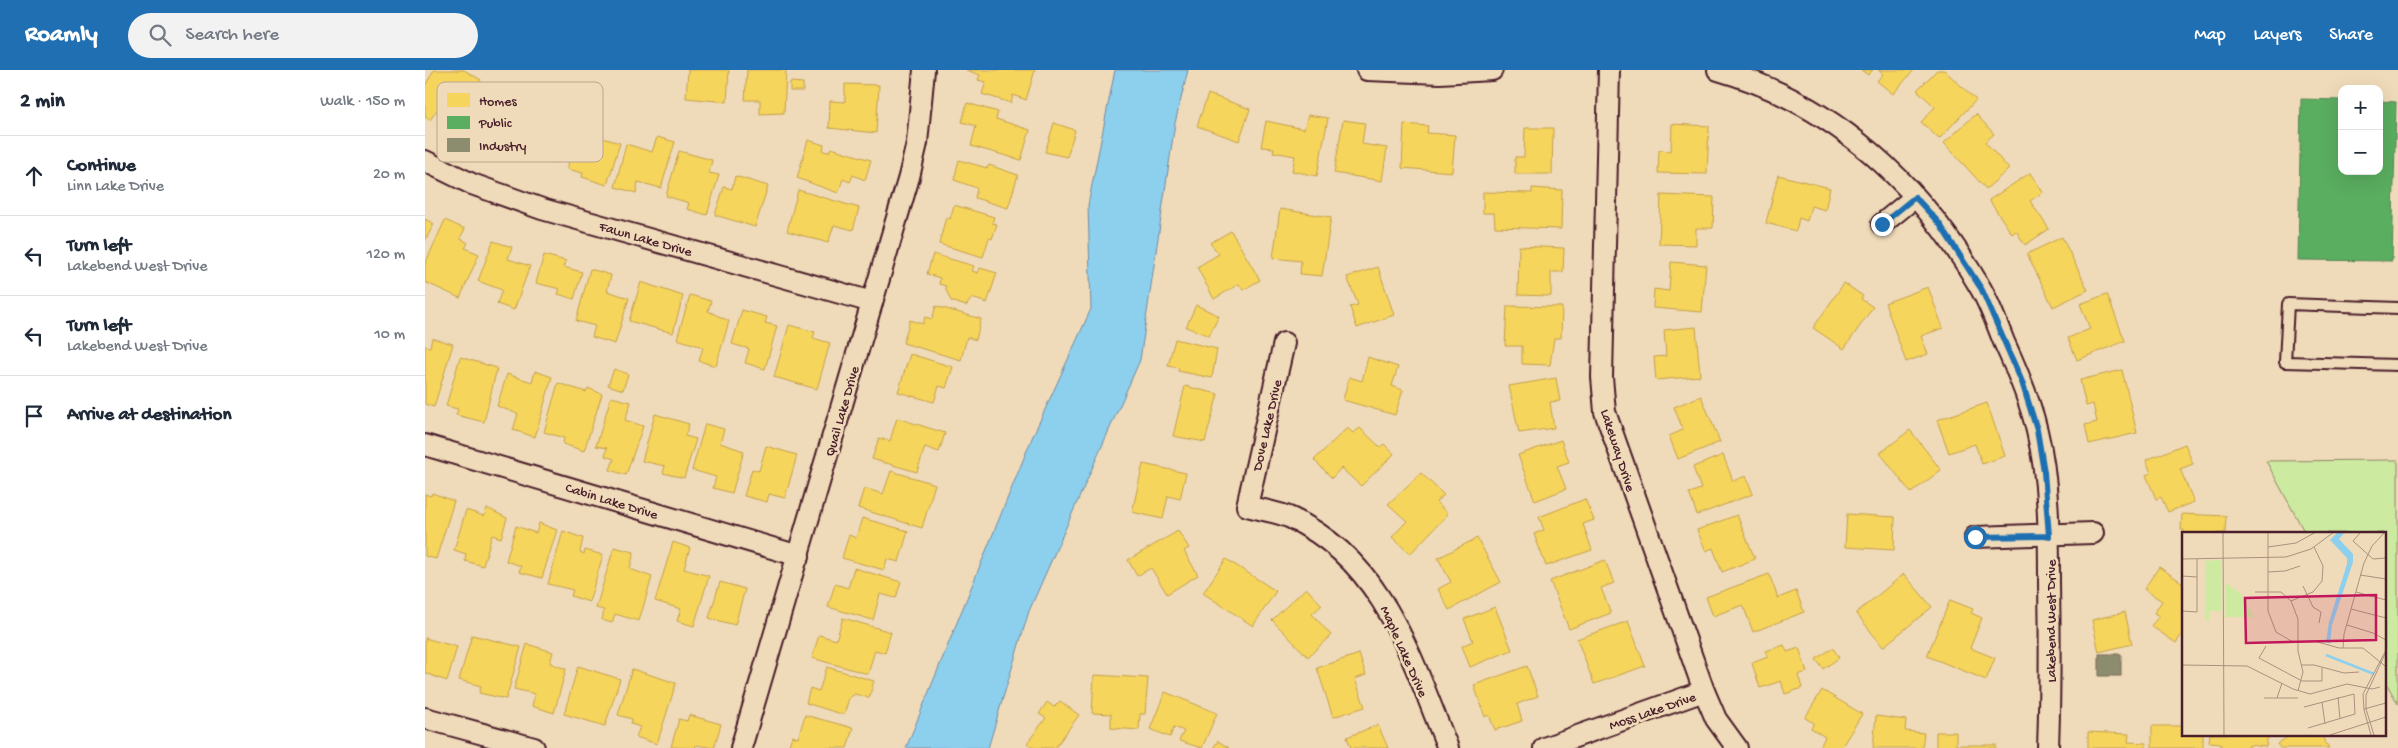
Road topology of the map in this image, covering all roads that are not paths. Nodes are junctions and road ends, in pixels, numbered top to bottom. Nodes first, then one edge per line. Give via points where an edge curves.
1 (924, 70) edge
2 (1367, 70) edge
3 (1492, 70) edge
4 (1609, 70) edge
5 (1718, 70) edge
6 (425, 162) edge
7 (1915, 197) junction
8 (1882, 224) dead end
9 (872, 302) junction
10 (2398, 308) edge
11 (1284, 343) dead end
12 (2398, 365) edge
13 (425, 445) edge
14 (1247, 506) joint
15 (2093, 533) dead end
16 (2049, 536) junction
17 (1975, 537) dead end
18 (799, 556) junction
19 (1704, 691) junction
20 (425, 718) edge
21 (534, 748) edge
22 (741, 748) edge
23 (1447, 748) edge
24 (1544, 748) edge
25 (1737, 748) edge
26 (2048, 748) edge

1 - 9 street, Quail Lake Drive via 917,143
2 - 3 street via 1440,73
4 - 19 street, Lakeway Drive via 1602,377 1605,412
5 - 7 street, Lakebend West Drive via 1779,93 1823,117 1863,144
6 - 9 street, Fawn Lake Drive via 472,184 542,209
7 - 8 street
7 - 16 street, Lakebend West Drive via 1939,223 1982,290 2022,382 2037,430
9 - 18 street, Quail Lake Drive
10 - 12 lane via 2288,304 2285,362
11 - 14 street, Dove Lake Drive
13 - 18 street, Cabin Lake Drive
14 - 23 street, Maple Lake Drive via 1290,517 1326,537 1359,569 1377,592 1401,634
15 - 16 street
16 - 17 street
16 - 26 street, Lakebend West Drive
18 - 22 street, Quail Lake Drive
19 - 24 street, Moss Lake Drive
19 - 25 street, Lakeway Drive via 1716,719
20 - 21 street

